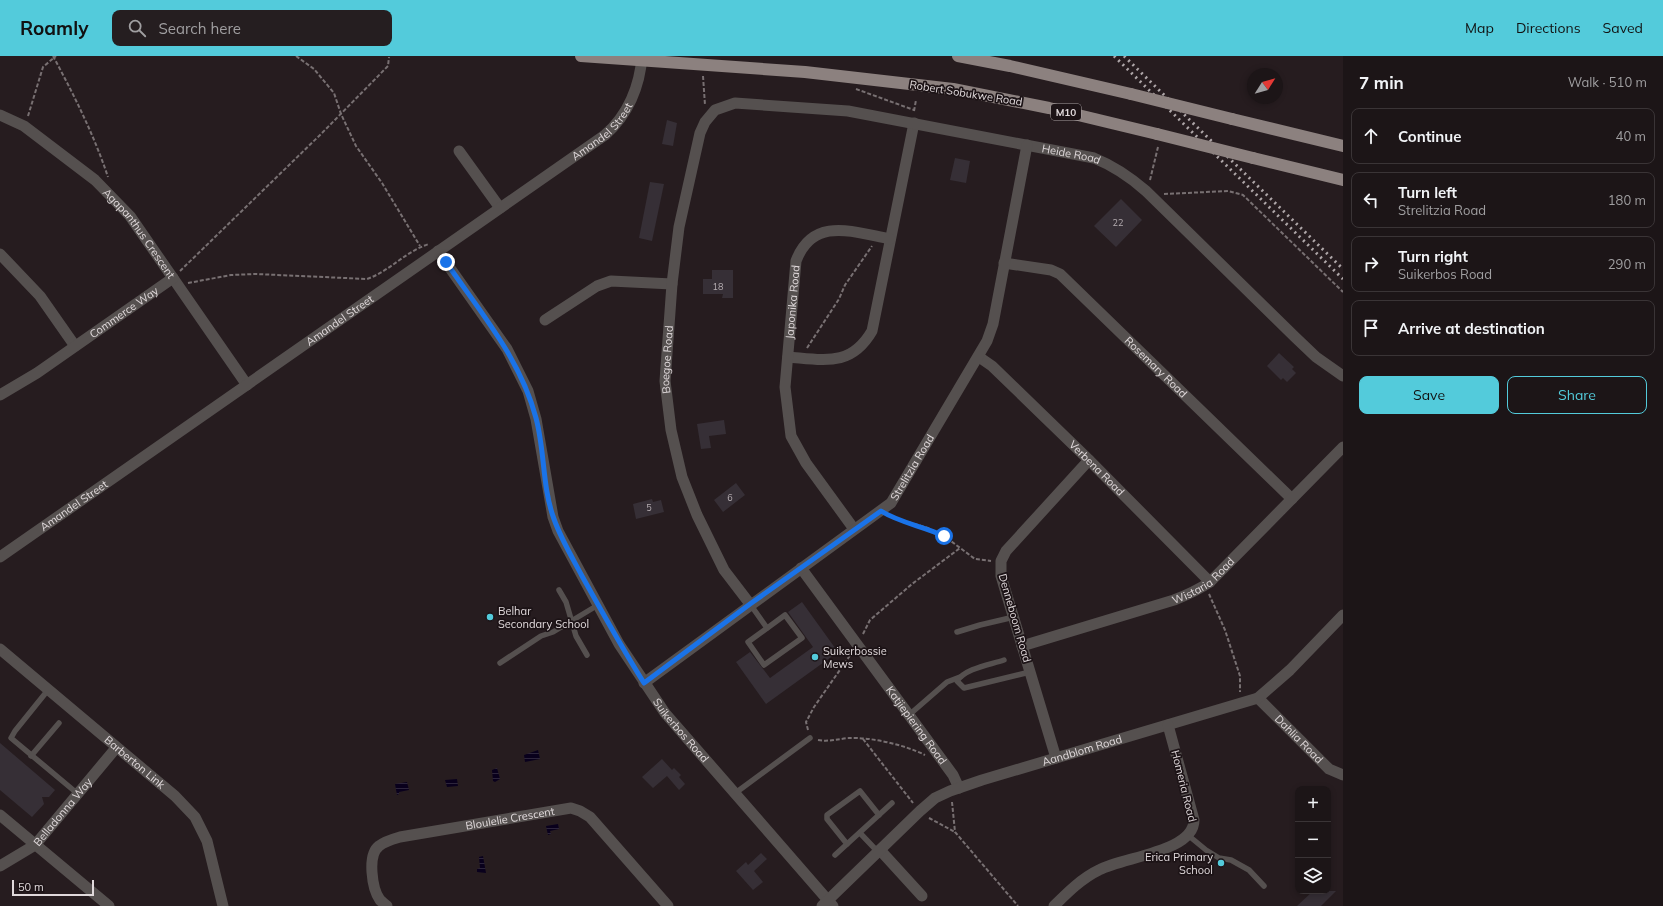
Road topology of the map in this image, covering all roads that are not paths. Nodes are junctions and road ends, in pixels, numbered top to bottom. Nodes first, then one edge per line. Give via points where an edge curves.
1 (582, 56) edge
2 (958, 56) edge
3 (642, 58) edge
4 (720, 107) joint
5 (0, 115) edge
6 (914, 123) junction
7 (1027, 145) junction
8 (1343, 146) edge
9 (459, 151) dead end
10 (1343, 180) edge
11 (500, 208) junction
12 (890, 239) junction
13 (438, 251) junction
14 (0, 254) edge
15 (1004, 262) junction
16 (173, 278) junction
17 (672, 284) junction
18 (545, 320) dead end
19 (75, 346) junction
20 (788, 357) junction
21 (979, 357) junction
22 (1343, 376) edge
23 (247, 384) junction
24 (0, 395) edge
25 (1343, 447) edge
26 (1089, 460) junction
27 (1292, 499) junction
28 (854, 529) junction
29 (0, 556) edge
30 (801, 568) junction
31 (1207, 584) junction
32 (559, 590) dead end
33 (598, 604) junction
34 (750, 604) junction
35 (1343, 616) edge
36 (1014, 617) junction
37 (572, 620) junction
38 (767, 628) junction
39 (957, 632) dead end
40 (1022, 646) junction
41 (0, 649) edge
42 (587, 656) dead end
43 (1004, 660) dead end
44 (500, 663) dead end
45 (1030, 672) junction
46 (961, 676) junction
47 (644, 683) junction
48 (48, 690) junction
49 (1258, 698) junction
50 (909, 715) junction
51 (58, 723) dead end
52 (1168, 725) junction
53 (810, 738) road end
54 (116, 748) junction
55 (31, 756) junction
56 (1056, 758) junction
57 (1343, 775) edge
58 (959, 788) junction
59 (78, 794) junction
60 (734, 794) junction
61 (892, 803) dead end
62 (0, 815) edge
63 (879, 816) junction
64 (860, 832) junction
65 (1189, 836) junction
66 (847, 844) junction
67 (34, 845) junction
68 (879, 851) junction
69 (835, 854) dead end
70 (0, 866) edge
71 (1264, 886) dead end
72 (922, 896) dead end
73 (828, 904) edge
74 (109, 906) edge
75 (223, 906) edge
76 (387, 906) edge
77 (668, 906) edge
78 (1054, 906) edge

1 - 3 main road, Robert Sobukwe Road / M10
2 - 8 main road, bridge via 1033,71
3 - 10 main road, Robert Sobukwe Road / M10, bridge via 805,72 953,89 1049,108
3 - 11 street, Amandel Street via 631,102 615,126
4 - 6 street, Heide Road via 735,103 848,111
4 - 17 street, Boegoe Road via 710,115 700,132 679,227
5 - 16 street, Agapanthus Crescent via 24,126 95,180 130,216
6 - 7 street, Heide Road
6 - 12 street
7 - 15 street, Strelitzia Road
7 - 22 street, Heide Road via 1094,158 1136,182 1316,357
9 - 11 street
11 - 13 street, Amandel Street
12 - 20 street via 872,331 865,344 853,353 834,360
12 - 20 street, Japonika Road via 844,230 820,232 800,248 796,261
13 - 23 street, Amandel Street
13 - 33 street, Suikerbos Road via 507,349 519,371 536,419 553,517
14 - 19 street via 40,296
15 - 21 street, Strelitzia Road via 993,324
15 - 27 street, Rosemary Road via 1051,270 1060,274
16 - 19 street, Commerce Way
16 - 23 street, Agapanthus Crescent
17 - 18 street via 611,281 597,286
17 - 34 street, Boegoe Road via 665,381 682,477 724,570
19 - 24 street, Commerce Way
20 - 28 street, Japonika Road via 785,387 791,436 806,463
21 - 26 street, Verbena Road via 992,366
21 - 28 street, Strelitzia Road via 891,503
23 - 29 street, Amandel Street
25 - 27 street, Wistaria Road
26 - 31 street, Verbena Road
26 - 36 street, Denneboom Road via 1006,550 1001,561 1001,576
27 - 31 street, Wistaria Road
28 - 30 street, Strelitzia Road
30 - 34 street, Strelitzia Road
30 - 50 street, Katjiepiering Road
31 - 40 street, Wistaria Road via 1174,600
32 - 37 lane
33 - 37 lane
33 - 47 street, Suikerbos Road
34 - 38 lane
34 - 47 street, Strelitzia Road
35 - 49 street, Aandblom Road via 1290,670
36 - 39 lane
36 - 40 street, Denneboom Road
37 - 42 lane via 576,636
37 - 44 lane via 541,636
38 - 38 lane via 785,615 802,638 764,665 748,642
40 - 45 street, Denneboom Road
41 - 48 street, Barberton Link
43 - 46 lane
45 - 46 lane via 964,688 957,681
45 - 56 street, Denneboom Road
46 - 50 lane via 947,682
47 - 60 street, Suikerbos Road via 669,718
48 - 54 street, Barberton Link
48 - 55 lane via 12,736 13,741
49 - 52 street, Aandblom Road
49 - 57 street, Dahlia Road via 1330,769
50 - 58 street, Katjiepiering Road via 953,775
51 - 55 lane
52 - 56 street, Aandblom Road
52 - 65 street, Homeria Road via 1194,820 1194,828
53 - 60 lane
54 - 59 street, Belladonna Way
54 - 75 street, Barberton Link via 175,796 195,817 207,841
55 - 59 lane
56 - 58 street, Aandblom Road
58 - 68 street, Aandblom Road via 936,798
59 - 67 street, Belladonna Way
60 - 73 street, Suikerbos Road
61 - 63 lane
62 - 67 street
63 - 64 lane
63 - 66 lane via 860,791 827,815 827,819
64 - 66 lane
64 - 68 lane
65 - 71 lane via 1219,858 1231,860 1249,870
65 - 78 street, Homeria Road via 1176,845 1099,869 1064,895
66 - 69 lane
67 - 70 street, Belladonna Way
67 - 74 street
68 - 72 street
68 - 73 street, Aandblom Road
76 - 77 street, Bloulelie Crescent via 380,900 372,868 373,854 378,846 400,837 571,808 580,810 590,817

